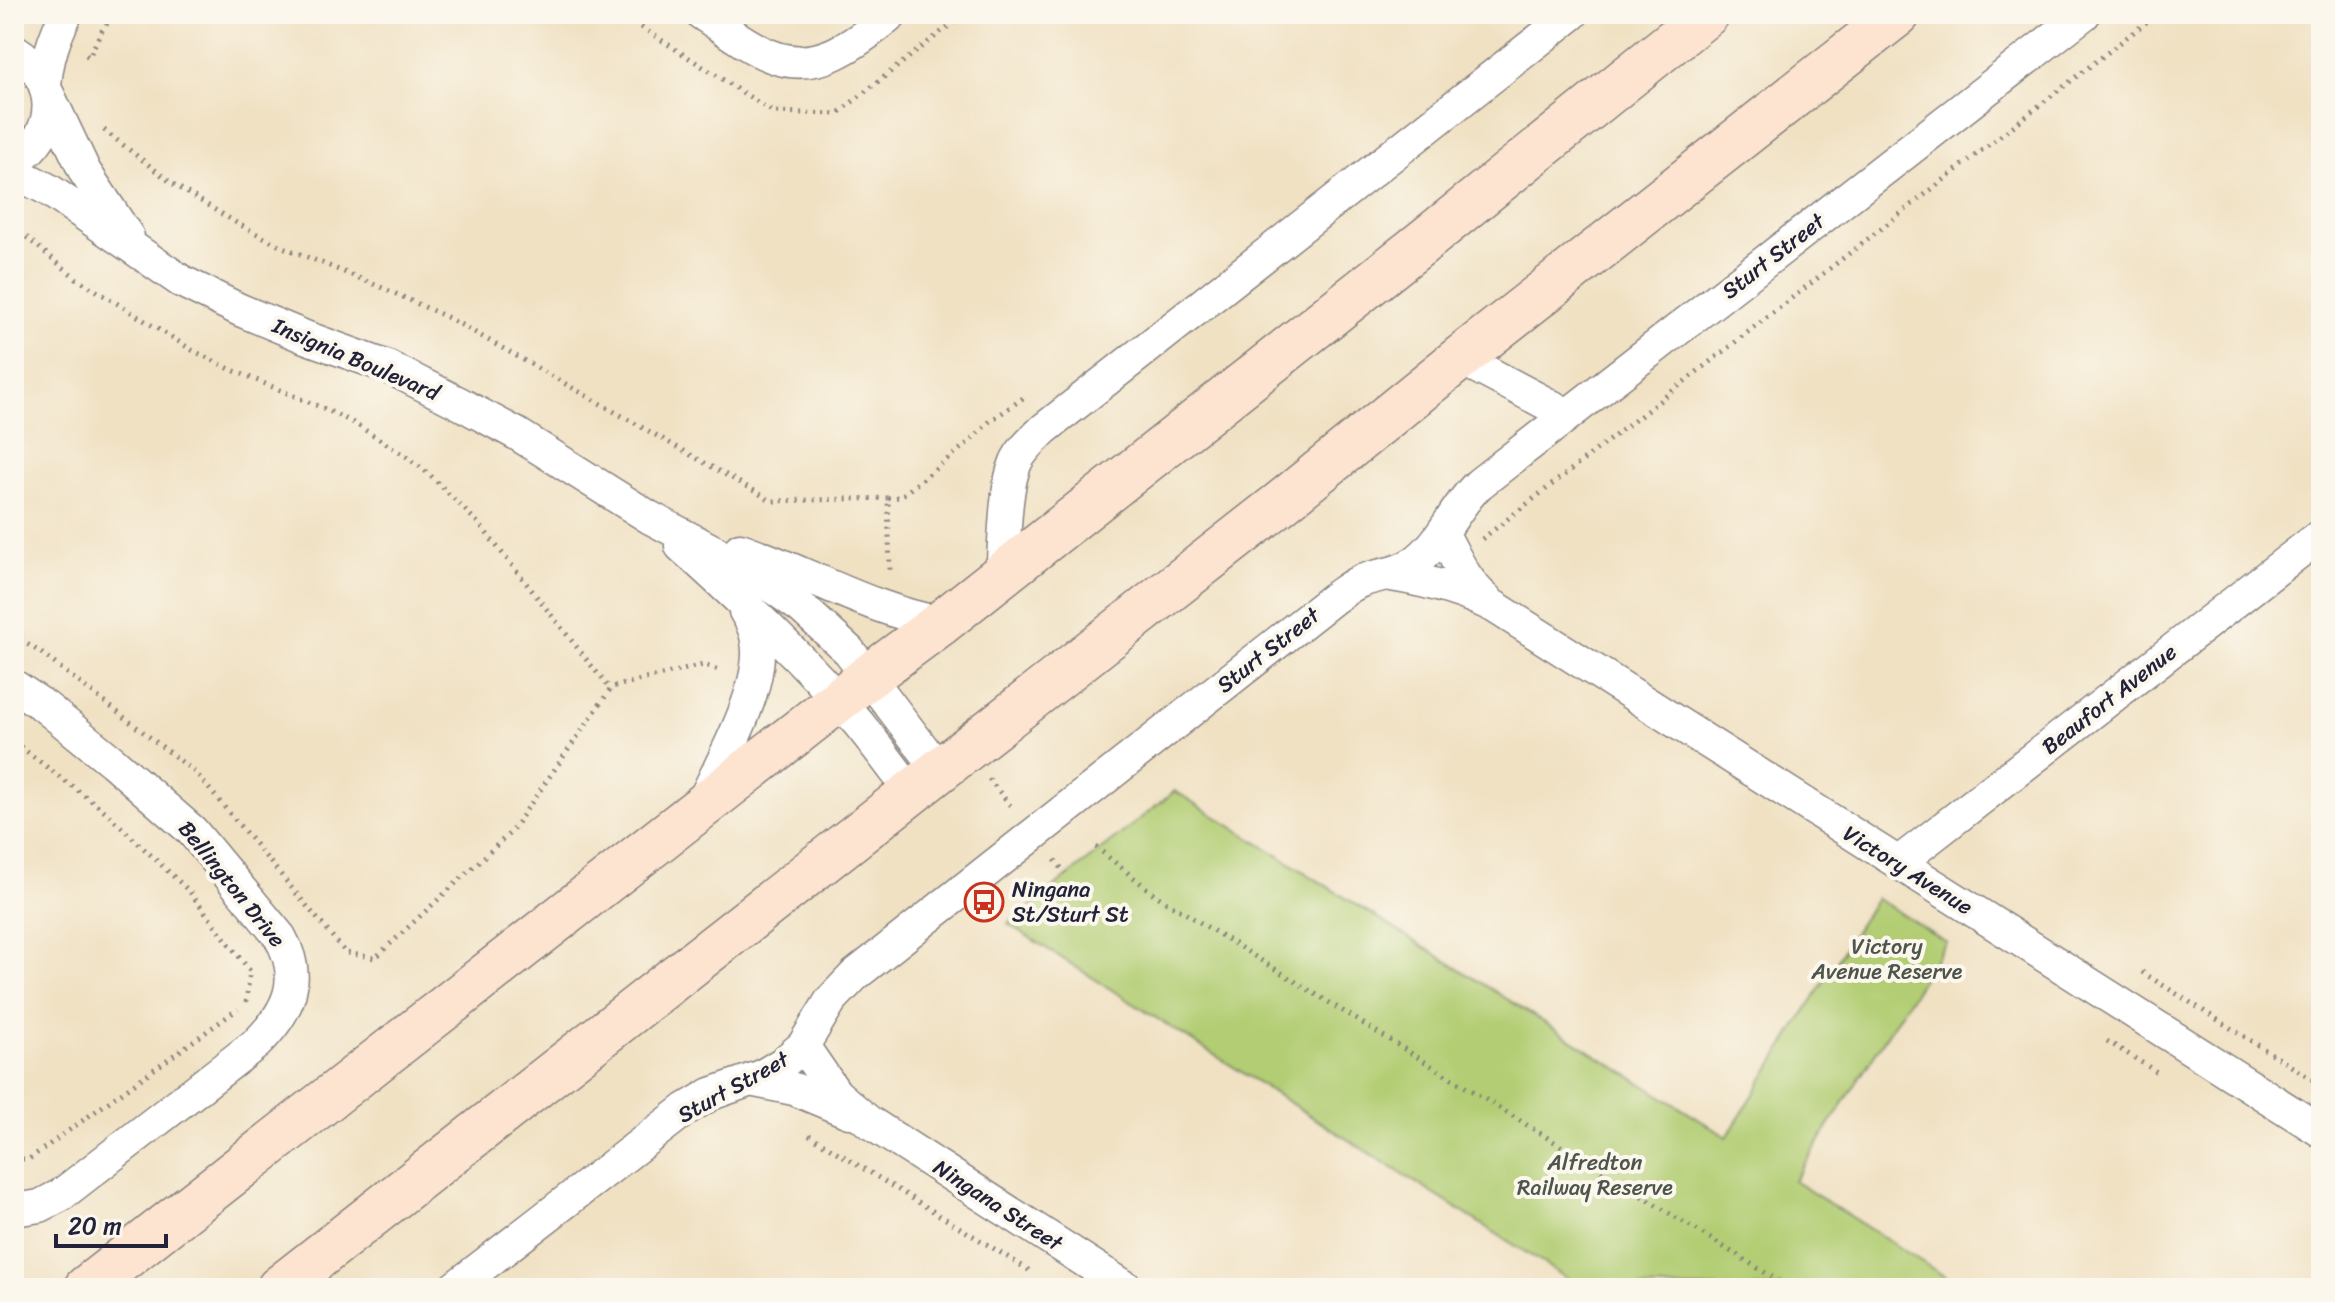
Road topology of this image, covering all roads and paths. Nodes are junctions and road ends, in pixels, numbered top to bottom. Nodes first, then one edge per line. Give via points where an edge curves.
1 (66, 14) edge
2 (114, 14) edge
3 (702, 14) edge
4 (786, 14) edge
5 (820, 14) edge
6 (892, 14) edge
7 (1572, 14) edge
8 (1707, 14) edge
9 (1898, 14) edge
10 (2084, 14) edge
11 (2157, 14) edge
12 (14, 50) edge
13 (89, 57) dead end
14 (46, 90) junction
15 (103, 128) dead end
16 (14, 161) edge
17 (14, 172) edge
18 (14, 227) edge
19 (142, 255) junction
20 (1460, 358) junction
21 (1568, 415) junction
22 (969, 442) dead end
23 (888, 498) junction
24 (655, 520) junction
25 (2321, 535) edge
26 (1450, 548) junction
27 (891, 573) dead end
28 (1002, 574) junction
29 (1391, 575) junction
30 (726, 586) junction
31 (1495, 607) junction
32 (941, 623) junction
33 (14, 636) edge
34 (703, 665) dead end
35 (14, 686) edge
36 (853, 688) junction
37 (610, 689) junction
38 (14, 742) edge
39 (988, 778) dead end
40 (925, 781) junction
41 (700, 809) junction
42 (1016, 812) dead end
43 (1096, 847) dead end
44 (1054, 860) dead end
45 (1898, 863) junction
46 (1065, 873) dead end
47 (2107, 1041) dead end
48 (803, 1046) junction
49 (2160, 1074) dead end
50 (750, 1080) junction
51 (869, 1122) junction
52 (800, 1130) dead end
53 (2321, 1131) edge
54 (14, 1159) edge
55 (14, 1210) edge
56 (1035, 1274) dead end
57 (86, 1288) edge
58 (279, 1288) edge
59 (454, 1288) edge
60 (1127, 1288) edge
61 (1790, 1288) edge

1 - 14 street via 48,58
2 - 13 path
3 - 6 street via 770,56 795,61 838,53
4 - 5 path
7 - 28 street via 1044,429 1015,465
8 - 28 main road
9 - 20 main road
10 - 21 street, Sturt Street
11 - 26 path via 1486,536
12 - 14 street, Insignia Boulevard via 36,67
14 - 16 street via 49,109 42,132
14 - 19 street, Insignia Boulevard via 90,181
15 - 23 path via 173,184 235,222 451,319 772,501
17 - 19 street, Insignia Boulevard
18 - 37 path via 76,278 192,350 344,418 429,474 480,525
19 - 24 street, Insignia Boulevard via 240,310 388,367 459,403
20 - 21 street
20 - 40 main road
21 - 26 street, Sturt Street via 1462,501
22 - 23 path via 900,497
23 - 27 path
24 - 30 street, Insignia Boulevard
24 - 32 street via 771,560 876,605
24 - 36 street, Insignia Boulevard via 731,559 791,599 849,651
25 - 45 street, Beaufort Avenue
26 - 29 street, Sturt Street via 1425,554
26 - 31 street, Victory Avenue via 1474,590
28 - 32 main road
29 - 31 street, Victory Avenue via 1433,583
29 - 48 street, Sturt Street via 1359,582 1334,598 855,975
30 - 36 street, Insignia Boulevard
30 - 41 street via 753,626 758,665
31 - 45 street, Victory Avenue
32 - 36 main road
33 - 37 path via 196,773 346,953 375,958 511,832
34 - 37 path
35 - 55 street, Bellington Drive via 192,831 280,937 292,979 278,1019 257,1043 61,1195 40,1206
36 - 40 street, Insignia Boulevard
36 - 41 main road
38 - 54 path via 101,808 189,891 250,971 245,1004 29,1159
39 - 42 path
40 - 58 main road
41 - 57 main road
43 - 61 path via 1154,894
44 - 46 path
45 - 53 street, Victory Avenue
47 - 49 path
48 - 50 street, Sturt Street via 773,1070
48 - 51 street, Ningana Street via 836,1094
50 - 51 street, Ningana Street via 794,1089
50 - 59 street, Sturt Street via 686,1109
51 - 60 street, Ningana Street
52 - 56 path

